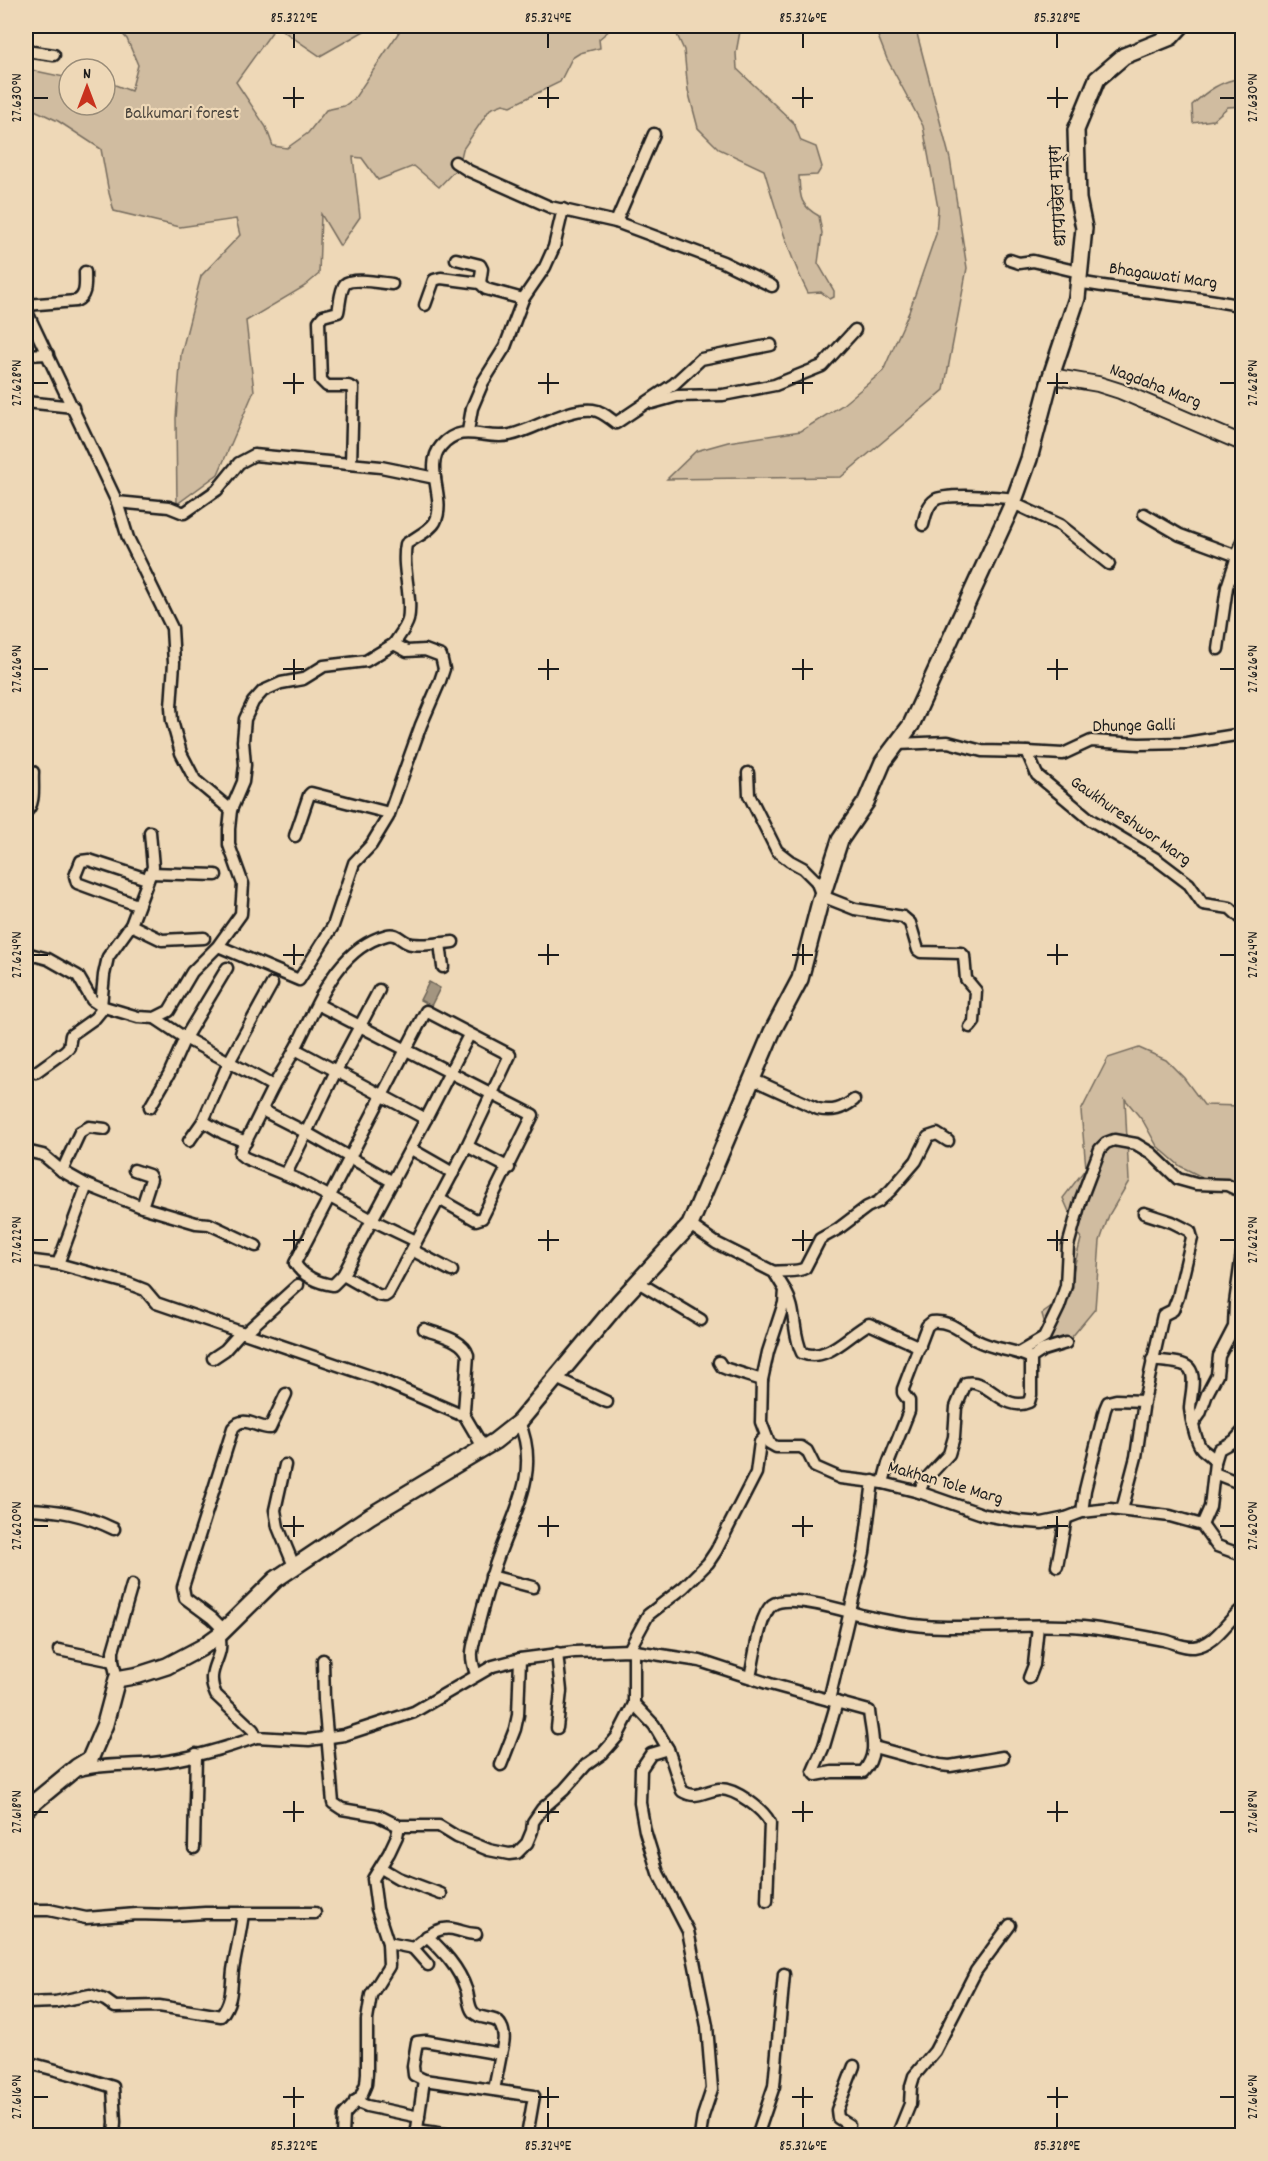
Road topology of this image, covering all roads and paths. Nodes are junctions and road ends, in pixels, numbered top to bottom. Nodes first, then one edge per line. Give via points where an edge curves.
1 (1181, 26) edge
2 (26, 51) edge
3 (54, 55) dead end
4 (654, 134) dead end
5 (455, 162) dead end
6 (563, 209) junction
7 (616, 222) junction
8 (456, 259) dead end
9 (1010, 260) dead end
10 (85, 273) dead end
11 (1079, 277) junction
12 (480, 283) junction
13 (392, 284) dead end
14 (772, 286) dead end
15 (523, 299) junction
16 (26, 305) edge
17 (424, 305) dead end
18 (1242, 306) edge
19 (26, 310) edge
20 (855, 330) dead end
21 (771, 345) dead end
22 (26, 354) edge
23 (48, 354) junction
24 (1051, 376) junction
25 (26, 402) edge
26 (643, 406) junction
27 (73, 407) junction
28 (468, 432) junction
29 (1242, 443) edge
30 (351, 464) junction
31 (435, 478) junction
32 (1013, 501) junction
33 (117, 502) junction
34 (1144, 514) dead end
35 (923, 525) dead end
36 (1242, 541) edge
37 (1237, 556) junction
38 (1109, 564) dead end
39 (394, 644) junction
40 (1218, 649) dead end
41 (1242, 734) edge
42 (897, 744) junction
43 (1027, 752) junction
44 (33, 772) dead end
45 (748, 773) dead end
46 (231, 810) junction
47 (26, 812) edge
48 (389, 813) junction
49 (150, 832) dead end
50 (295, 836) dead end
51 (216, 875) dead end
52 (149, 876) junction
53 (822, 896) junction
54 (137, 905) junction
55 (1242, 919) edge
56 (131, 925) junction
57 (204, 938) dead end
58 (453, 942) dead end
59 (440, 943) junction
60 (218, 946) junction
61 (26, 953) edge
62 (443, 967) dead end
63 (227, 968) dead end
64 (272, 984) dead end
65 (379, 990) dead end
66 (317, 1004) junction
67 (102, 1006) junction
68 (155, 1018) junction
69 (360, 1025) junction
70 (970, 1027) dead end
71 (469, 1035) junction
72 (185, 1038) junction
73 (295, 1049) junction
74 (406, 1049) junction
75 (229, 1062) junction
76 (336, 1071) junction
77 (450, 1071) junction
78 (36, 1072) dead end
79 (752, 1079) junction
80 (273, 1086) junction
81 (493, 1094) junction
82 (382, 1095) junction
83 (854, 1100) dead end
84 (150, 1107) dead end
85 (262, 1110) junction
86 (426, 1119) junction
87 (202, 1121) junction
88 (105, 1129) dead end
89 (307, 1133) junction
90 (189, 1141) dead end
91 (948, 1141) dead end
92 (246, 1142) junction
93 (467, 1146) junction
94 (411, 1149) junction
95 (26, 1151) edge
96 (349, 1156) junction
97 (508, 1168) junction
98 (134, 1170) dead end
99 (62, 1171) junction
100 (453, 1173) junction
101 (286, 1174) junction
102 (393, 1182) junction
103 (87, 1185) junction
104 (1242, 1192) edge
105 (328, 1197) junction
106 (439, 1199) junction
107 (142, 1207) junction
108 (1144, 1213) dead end
109 (372, 1220) junction
110 (690, 1225) junction
111 (256, 1246) dead end
112 (414, 1246) junction
113 (1242, 1253) edge
114 (26, 1260) edge
115 (58, 1264) junction
116 (452, 1271) dead end
117 (774, 1272) junction
118 (343, 1275) junction
119 (638, 1282) junction
120 (298, 1285) dead end
121 (785, 1290) junction
122 (701, 1320) dead end
123 (424, 1329) dead end
124 (243, 1332) junction
125 (1066, 1343) dead end
126 (920, 1347) junction
127 (1020, 1352) junction
128 (213, 1358) dead end
129 (1031, 1358) junction
130 (1152, 1360) junction
131 (719, 1362) dead end
132 (556, 1378) junction
133 (762, 1380) junction
134 (286, 1394) dead end
135 (1144, 1401) junction
136 (607, 1402) dead end
137 (463, 1413) junction
138 (519, 1422) junction
139 (1193, 1424) junction
140 (1242, 1432) edge
141 (765, 1437) junction
142 (483, 1447) junction
143 (285, 1466) dead end
144 (1214, 1468) junction
145 (878, 1482) junction
146 (1242, 1484) edge
147 (919, 1492) junction
148 (26, 1509) edge
149 (1122, 1510) junction
150 (1082, 1512) junction
151 (1066, 1518) junction
152 (1202, 1525) junction
153 (114, 1529) dead end
154 (1242, 1555) edge
155 (294, 1566) junction
156 (1058, 1566) dead end
157 (491, 1576) junction
158 (132, 1585) dead end
159 (533, 1587) dead end
160 (1242, 1609) edge
161 (849, 1612) junction
162 (1038, 1626) junction
163 (222, 1633) junction
164 (59, 1650) dead end
165 (632, 1651) junction
166 (558, 1653) junction
167 (520, 1659) junction
168 (322, 1660) dead end
169 (112, 1661) junction
170 (476, 1674) junction
171 (750, 1677) junction
172 (1029, 1678) dead end
173 (117, 1679) junction
174 (833, 1701) junction
175 (634, 1704) junction
176 (557, 1728) dead end
177 (256, 1737) junction
178 (328, 1738) junction
179 (874, 1748) junction
180 (668, 1749) junction
181 (196, 1754) junction
182 (1003, 1757) dead end
183 (501, 1765) dead end
184 (71, 1773) junction
185 (26, 1809) edge
186 (399, 1826) junction
187 (194, 1848) dead end
188 (381, 1868) junction
189 (441, 1894) dead end
190 (767, 1901) dead end
191 (26, 1910) edge
192 (243, 1913) junction
193 (315, 1913) dead end
194 (1010, 1925) dead end
195 (476, 1934) dead end
196 (427, 1936) junction
197 (388, 1943) junction
198 (413, 1948) junction
199 (428, 1965) dead end
200 (784, 1974) dead end
201 (26, 2003) edge
202 (501, 2054) junction
203 (26, 2062) edge
204 (854, 2066) dead end
205 (424, 2080) junction
206 (494, 2090) junction
207 (355, 2101) junction
208 (419, 2117) junction
209 (416, 2133) edge
210 (114, 2136) edge
211 (344, 2136) edge
212 (458, 2136) edge
213 (527, 2136) edge
214 (700, 2136) edge
215 (757, 2136) edge
216 (844, 2136) edge
217 (897, 2136) edge

1 - 11 main road, धापाखेल मार्ग via 1171,37 1124,56 1097,79 1076,130 1078,199 1084,228
2 - 3 street
4 - 7 street
5 - 6 street via 550,207
6 - 7 street
6 - 15 street via 545,267
7 - 14 street via 723,262
8 - 12 street via 480,265
9 - 11 street, Bhagawati Marg via 1019,264 1033,261
10 - 16 street via 82,298
11 - 18 street, Bhagawati Marg via 1155,294
11 - 24 main road, धापाखेल मार्ग via 1077,298
12 - 15 street via 486,290
12 - 17 street via 434,280
13 - 30 street via 348,282 338,312 319,321 321,380 327,386 352,388
15 - 28 street via 505,347 472,408
19 - 23 street
20 - 26 street via 822,366 775,385 723,395 677,396
21 - 26 street via 701,359
22 - 23 street
23 - 27 street
24 - 29 street, Nagdaha Marg via 1120,391
24 - 32 main road, धापाखेल मार्ग via 1029,459
25 - 27 street
26 - 28 street via 616,423 591,410 572,412 507,436
27 - 33 street
28 - 31 street via 450,438 440,447 435,456
30 - 31 street
30 - 33 street via 254,455 239,463 217,490 184,513 169,507
31 - 39 street via 438,512 434,524 406,544 403,558 408,620
32 - 35 street via 1001,497 944,497 934,500
32 - 38 street via 1060,525
32 - 42 main road, धापाखेल मार्ग via 911,725
33 - 46 street via 128,538 172,628 172,721 180,753 195,780
34 - 37 street via 1180,535
36 - 37 street
37 - 40 street via 1227,587
39 - 46 street via 366,661 324,666 303,679 263,691 245,719 243,782
39 - 48 street via 407,651 436,653 443,660 444,669
41 - 43 street, Dhunge Galli via 1186,743 1091,741 1063,754
42 - 43 street via 948,742 982,751
42 - 53 main road, धापाखेल मार्ग via 840,840
43 - 55 street, Gaukhureshwor Marg via 1037,776 1091,820 1164,865 1189,884 1203,904 1230,908
44 - 47 street via 32,803
45 - 53 street via 749,795 777,851 803,868 816,881
46 - 60 street via 229,845 243,884 241,914
48 - 50 street via 311,793
48 - 60 street via 371,845 354,863 333,926 299,980
49 - 52 street via 153,867
51 - 52 street
52 - 54 street
52 - 54 street via 81,861 76,883
53 - 70 street via 855,909 903,917 910,923 921,952 961,952 966,979 976,991 974,1022
53 - 79 main road, धापाखेल मार्ग via 800,979
54 - 56 street
56 - 57 street via 162,940
56 - 67 street via 108,957
58 - 59 street
59 - 62 street
59 - 66 street via 412,944 397,935 386,935 347,959
60 - 68 street via 192,972 169,1011
61 - 67 street via 48,959 78,976 92,1000
63 - 72 street
64 - 75 street
65 - 69 street
66 - 69 street
66 - 73 street
67 - 68 street
67 - 78 street via 95,1018 72,1035 65,1051
68 - 72 street
69 - 74 street
69 - 76 street
71 - 74 street via 426,1011
71 - 77 street
71 - 81 street via 510,1055
72 - 75 street
72 - 84 street
73 - 76 street
73 - 80 street
74 - 77 street
74 - 82 street
75 - 80 street
75 - 87 street
76 - 82 street
76 - 89 street
77 - 81 street
77 - 86 street
79 - 83 street via 818,1109 837,1110
79 - 110 main road, धापाखेल मार्ग
80 - 85 street
81 - 93 street
81 - 97 street via 533,1115
82 - 86 street
82 - 96 street
85 - 89 street
85 - 92 street
86 - 94 street
87 - 90 street
87 - 92 street
88 - 99 street via 89,1127 80,1132
89 - 96 street
89 - 101 street
91 - 117 street via 937,1134 928,1137 915,1161 891,1190 820,1239 805,1268
92 - 101 street via 240,1154 244,1158
93 - 97 street
93 - 100 street
94 - 100 street
94 - 102 street
95 - 99 street via 43,1155
96 - 102 street
96 - 105 street
97 - 106 street via 480,1219
98 - 107 street via 151,1179
99 - 103 street
100 - 106 street
101 - 105 street
102 - 109 street
103 - 107 street
103 - 115 street
104 - 127 street via 1227,1185 1178,1179 1136,1144 1114,1140 1106,1143 1100,1149 1078,1208 1068,1246 1065,1286 1055,1316 1044,1338
105 - 109 street
105 - 118 street via 294,1263 310,1278 327,1284 333,1285
106 - 112 street
107 - 111 street via 209,1224
108 - 130 street via 1190,1231 1192,1238 1178,1297 1173,1310 1163,1315
109 - 112 street
109 - 118 street
110 - 117 street via 716,1243
110 - 119 main road, धापाखेल मार्ग
112 - 116 street
112 - 118 street via 385,1296
113 - 139 street via 1234,1327 1221,1352 1217,1375
114 - 115 street
115 - 124 street via 127,1283 145,1290 156,1303
117 - 121 street
119 - 122 street
119 - 132 main road, धापाखेल मार्ग
120 - 124 street
121 - 126 street via 791,1301 796,1341 802,1353 809,1356 817,1356 869,1324
121 - 133 street
123 - 137 street via 466,1348
124 - 128 street
124 - 137 street
125 - 129 street
126 - 127 street via 927,1326 937,1321 997,1349
126 - 145 street via 903,1389 909,1411
127 - 129 street
129 - 147 street via 1031,1395 1024,1404 1010,1403 977,1384 966,1383 956,1407 949,1454
130 - 135 street
130 - 139 street via 1190,1369
131 - 133 street via 727,1369
132 - 136 street
132 - 138 main road, धापाखेल मार्ग
133 - 141 street via 761,1422
134 - 163 street via 270,1428 244,1420 233,1428 183,1587 185,1599 212,1618
135 - 149 street via 1136,1457
135 - 150 street via 1108,1402
137 - 142 street
138 - 142 main road, धापाखेल मार्ग
138 - 157 street via 528,1451 526,1473 515,1519
139 - 144 street via 1202,1450 1213,1457
140 - 144 street via 1219,1449
141 - 145 street, Makhan Tole Marg via 776,1447 801,1447 822,1472
141 - 165 street via 760,1442 756,1473 716,1551 684,1587 648,1616
142 - 155 main road, धापाखेल मार्ग
143 - 155 street via 275,1510
144 - 146 street
144 - 152 street via 1210,1507
145 - 147 street, Makhan Tole Marg
145 - 161 street
147 - 151 street, Makhan Tole Marg via 986,1515 1018,1521 1042,1523
148 - 153 street via 81,1515
149 - 150 street, Makhan Tole Marg
149 - 152 street, Makhan Tole Marg
150 - 151 street, Makhan Tole Marg
151 - 156 street
152 - 154 street via 1217,1546
155 - 163 main road, धापाखेल मार्ग
157 - 159 street
157 - 170 street via 471,1652
158 - 169 street
160 - 162 street via 1207,1643 1194,1647 1124,1632
161 - 162 street via 922,1626
161 - 171 street via 792,1601 775,1603 762,1623
161 - 174 street
162 - 172 street
163 - 173 main road, धापाखेल मार्ग via 167,1666
163 - 177 street via 211,1674 212,1687
164 - 169 street
165 - 166 street
165 - 171 street via 700,1661
165 - 175 street
166 - 167 street
166 - 176 street via 561,1691
167 - 170 street
167 - 183 street via 516,1722
168 - 178 street
169 - 173 street
170 - 178 street via 414,1712
171 - 174 street
173 - 184 main road via 105,1724 90,1759
174 - 179 street via 869,1711
174 - 179 street via 824,1746 813,1771 816,1775 863,1772 874,1756
175 - 180 street via 654,1725
175 - 186 street via 617,1737 542,1809 526,1844 516,1853 489,1850 439,1826
177 - 178 street
177 - 181 street
178 - 186 street via 333,1803
179 - 182 street via 950,1766
180 - 190 street via 679,1786 688,1795 726,1790 766,1814 770,1823
180 - 214 street via 651,1754 641,1769 640,1803 658,1873 688,1931 707,2026 712,2089
181 - 184 street
181 - 187 street
184 - 185 main road
186 - 188 street
188 - 189 street
188 - 197 street via 373,1879 373,1887
191 - 192 street via 49,1910 86,1918
192 - 193 street
192 - 201 street via 232,1989 221,2016 159,2006 115,2007 90,1995
194 - 217 street via 976,1971 935,2051 914,2076 910,2104
195 - 196 street via 448,1929
196 - 198 street
196 - 202 street via 458,1970 473,2012 501,2024
197 - 198 street
197 - 207 street via 389,1966 372,1995 367,2020 366,2084 362,2096
198 - 199 street
200 - 215 street via 774,2086
202 - 205 street via 417,2042 414,2074
202 - 206 street
203 - 210 street via 113,2087
204 - 216 street via 837,2110 838,2118 849,2125
205 - 206 street
205 - 208 street
206 - 213 street via 534,2096
207 - 208 street
207 - 211 street via 344,2115
208 - 209 street
209 - 212 street

